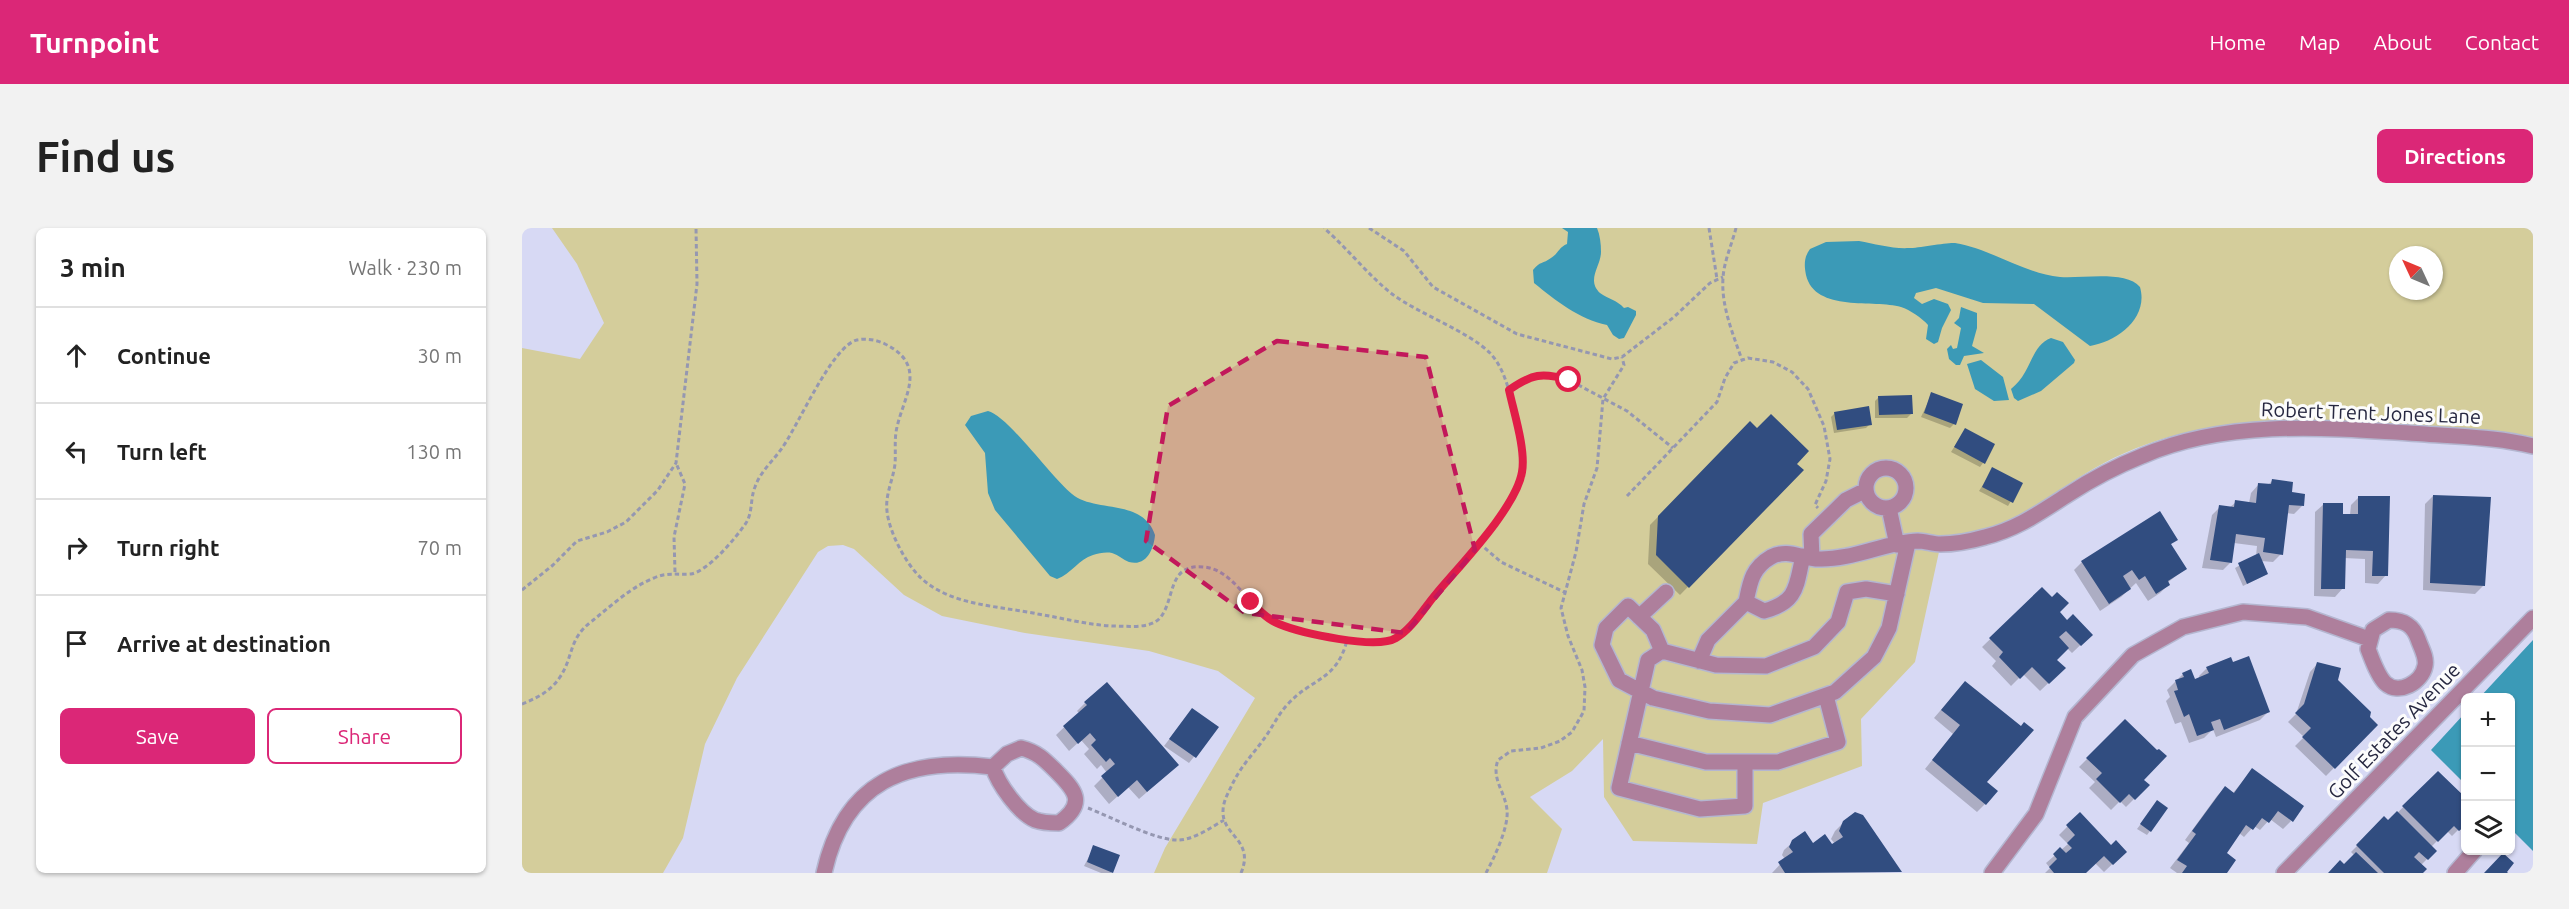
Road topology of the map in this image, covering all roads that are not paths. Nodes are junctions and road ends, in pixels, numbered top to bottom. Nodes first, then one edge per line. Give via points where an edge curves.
1 (2533, 446) edge
2 (1866, 490) junction
3 (1889, 508) junction
4 (1903, 544) junction
5 (1807, 557) junction
6 (1666, 592) dead end
7 (1897, 594) junction
8 (1746, 602) junction
9 (1640, 617) junction
10 (2533, 618) edge
11 (2369, 639) junction
12 (1662, 651) junction
13 (1699, 661) junction
14 (1640, 691) junction
15 (1826, 696) junction
16 (1629, 742) junction
17 (1745, 762) junction
18 (993, 767) junction
19 (2471, 855) edge
20 (824, 873) edge
21 (1992, 873) edge
22 (2284, 873) edge
23 (2455, 873) edge

1 - 4 street, Robert Trent Jones Lane via 2471,436 2303,428 2206,436 2123,464 2076,489 2034,518 2003,532 1956,543
2 - 3 street via 1876,506
2 - 3 street via 1870,477 1880,469 1899,472 1906,490 1901,502
2 - 5 street via 1846,500 1811,534
3 - 4 street
4 - 5 street, Robert Trent Jones Lane via 1834,558
4 - 7 street
5 - 8 street, Robert Trent Jones Lane via 1785,552 1759,565 1751,575
5 - 8 street via 1798,586 1786,602 1764,611
6 - 9 street
7 - 13 street via 1866,589 1847,592 1838,622 1814,647 1766,666
7 - 15 street via 1888,628 1874,657 1835,693
8 - 13 street via 1708,640
9 - 12 street via 1653,630
9 - 14 street via 1628,606 1606,628 1602,645 1619,680
10 - 22 street, Golf Estates Avenue
11 - 11 street via 2371,658 2385,683 2404,688 2421,677 2426,658 2408,624 2389,620 2373,630
11 - 21 street via 2307,617 2243,612 2183,627 2133,655 2075,717 2036,814
12 - 13 street
12 - 14 street via 1648,660
14 - 15 street via 1653,698 1709,711 1770,715
14 - 16 street
15 - 17 street via 1838,742 1778,762
16 - 17 street via 1706,762
16 - 17 street via 1619,788 1700,809 1745,806
18 - 18 street via 1001,787 1032,819 1059,823 1074,808 1073,788 1037,752 1021,748
18 - 20 street via 962,763 919,767 882,784 863,797 836,830
19 - 23 street

